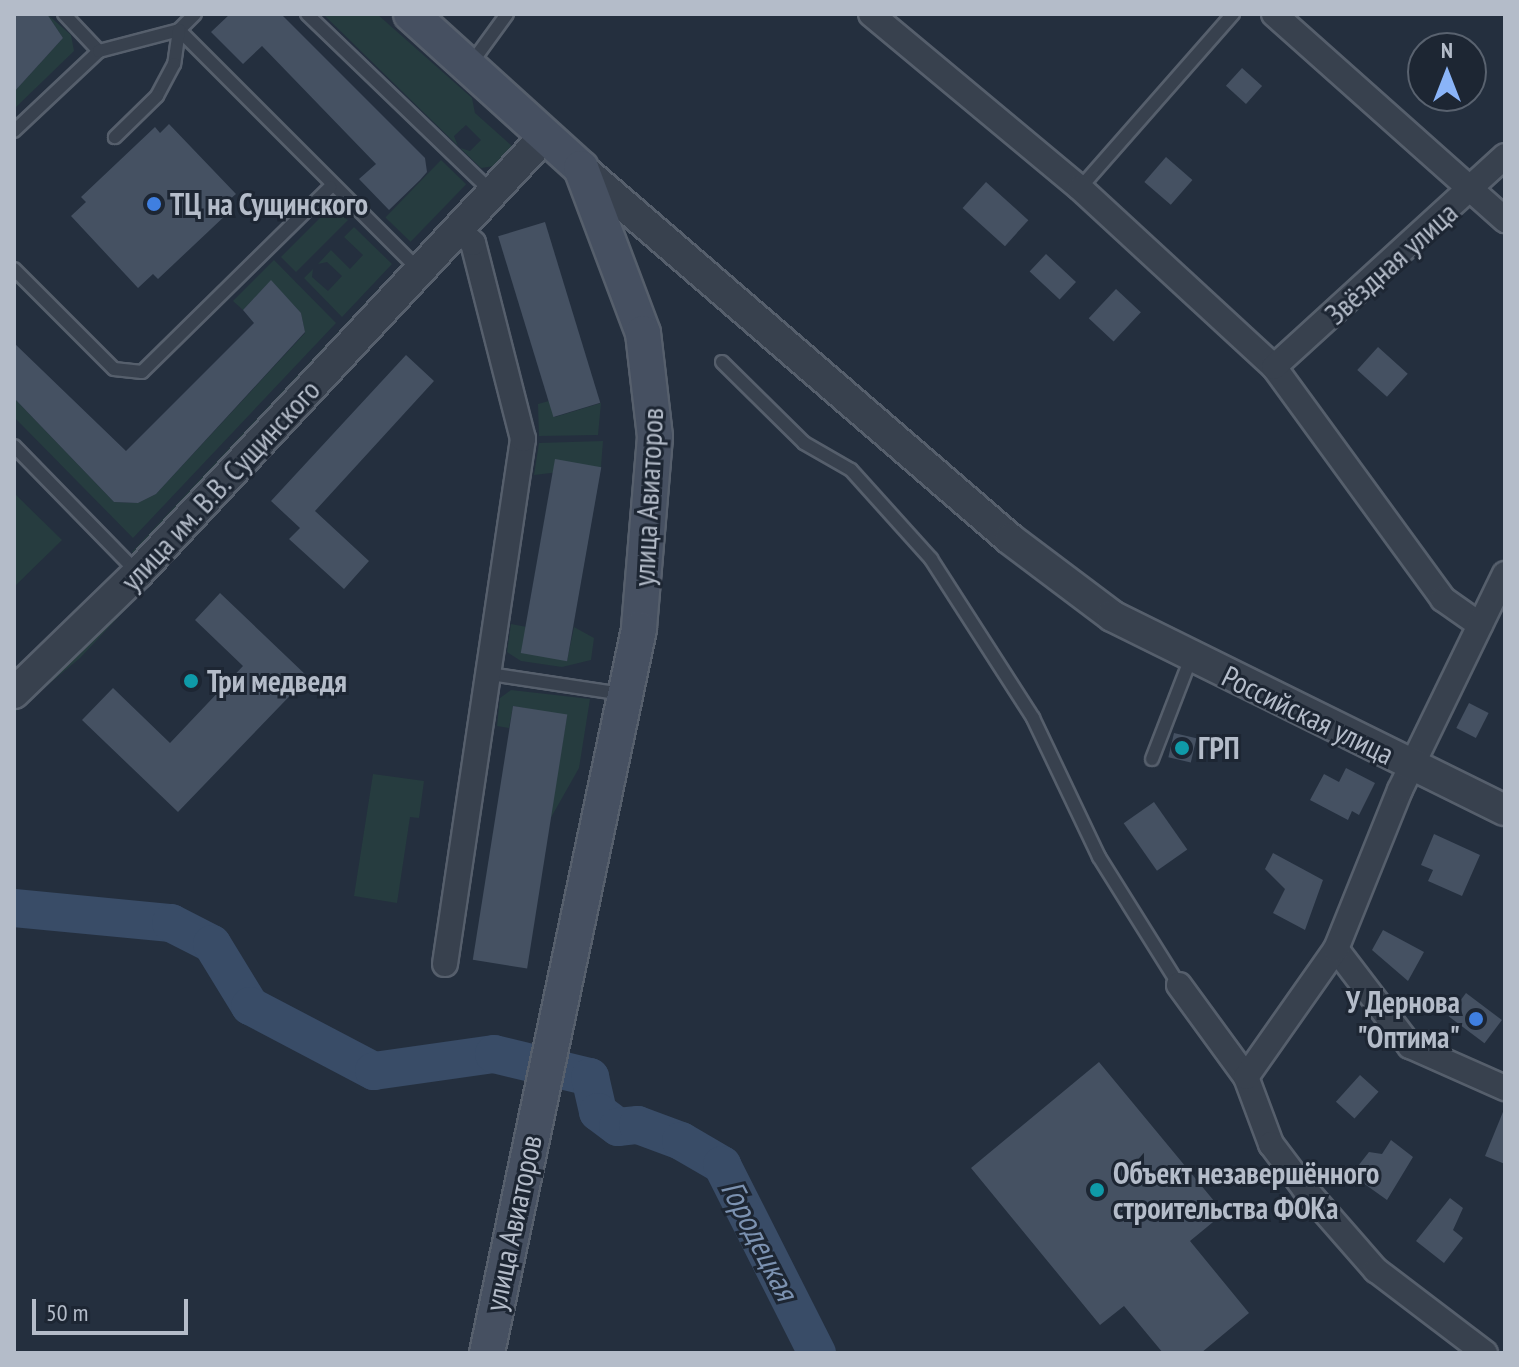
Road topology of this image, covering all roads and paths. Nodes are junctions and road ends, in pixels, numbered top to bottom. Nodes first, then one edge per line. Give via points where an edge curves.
1 (64, 14) edge
2 (195, 14) edge
3 (307, 14) edge
4 (411, 14) edge
5 (507, 14) edge
6 (871, 14) edge
7 (1233, 14) edge
8 (1274, 14) edge
9 (179, 30) junction
10 (99, 51) junction
11 (468, 68) junction
12 (14, 131) edge
13 (545, 136) junction
14 (115, 137) dead end
15 (1505, 156) edge
16 (581, 168) junction
17 (330, 187) junction
18 (1080, 188) junction
19 (1473, 191) junction
20 (493, 193) junction
21 (1505, 220) edge
22 (458, 229) junction
23 (14, 269) edge
24 (419, 270) junction
25 (722, 362) dead end
26 (1274, 367) junction
27 (14, 446) edge
28 (138, 573) junction
29 (1505, 574) edge
30 (1480, 625) junction
31 (1191, 658) junction
32 (490, 674) junction
33 (14, 693) edge
34 (626, 695) junction
35 (1152, 759) dead end
36 (1412, 766) junction
37 (1505, 810) edge
38 (1336, 949) junction
39 (445, 964) dead end
40 (1179, 985) joint
41 (1246, 1077) junction
42 (1505, 1088) edge
43 (1474, 1349) edge
44 (487, 1353) edge

1 - 10 lane
2 - 9 lane
3 - 20 lane
4 - 11 main road, улица Авиаторов
5 - 11 lane
6 - 18 street
7 - 18 lane
8 - 19 street
9 - 10 lane
9 - 14 lane via 174,64 157,96
9 - 17 lane
10 - 12 lane
11 - 13 main road, улица Авиаторов
13 - 16 main road, улица Авиаторов
13 - 20 street, улица им. В.В. Сущинского
15 - 19 street, Звёздная улица
16 - 31 street, Российская улица via 1010,539 1112,616
16 - 34 main road, улица Авиаторов via 643,333 652,389 653,511
17 - 23 lane via 142,372 114,369
17 - 24 lane
18 - 26 street
19 - 21 street
19 - 26 street, Звёздная улица
20 - 22 street, улица им. В.В. Сущинского
22 - 24 street, улица им. В.В. Сущинского
22 - 32 street via 473,243 523,439
24 - 28 street, улица им. В.В. Сущинского
25 - 40 lane via 804,443 851,470 931,559 1033,718 1099,857
26 - 30 street via 1443,599
27 - 28 lane
28 - 33 street, улица им. В.В. Сущинского
29 - 30 street
30 - 36 street
31 - 35 lane
31 - 36 street, Российская улица
32 - 34 lane
32 - 39 street
34 - 44 main road, улица Авиаторов
36 - 37 street, Российская улица
36 - 38 street
38 - 41 street
38 - 42 street via 1410,1046
40 - 41 street
41 - 43 street via 1271,1144 1305,1189 1376,1270

